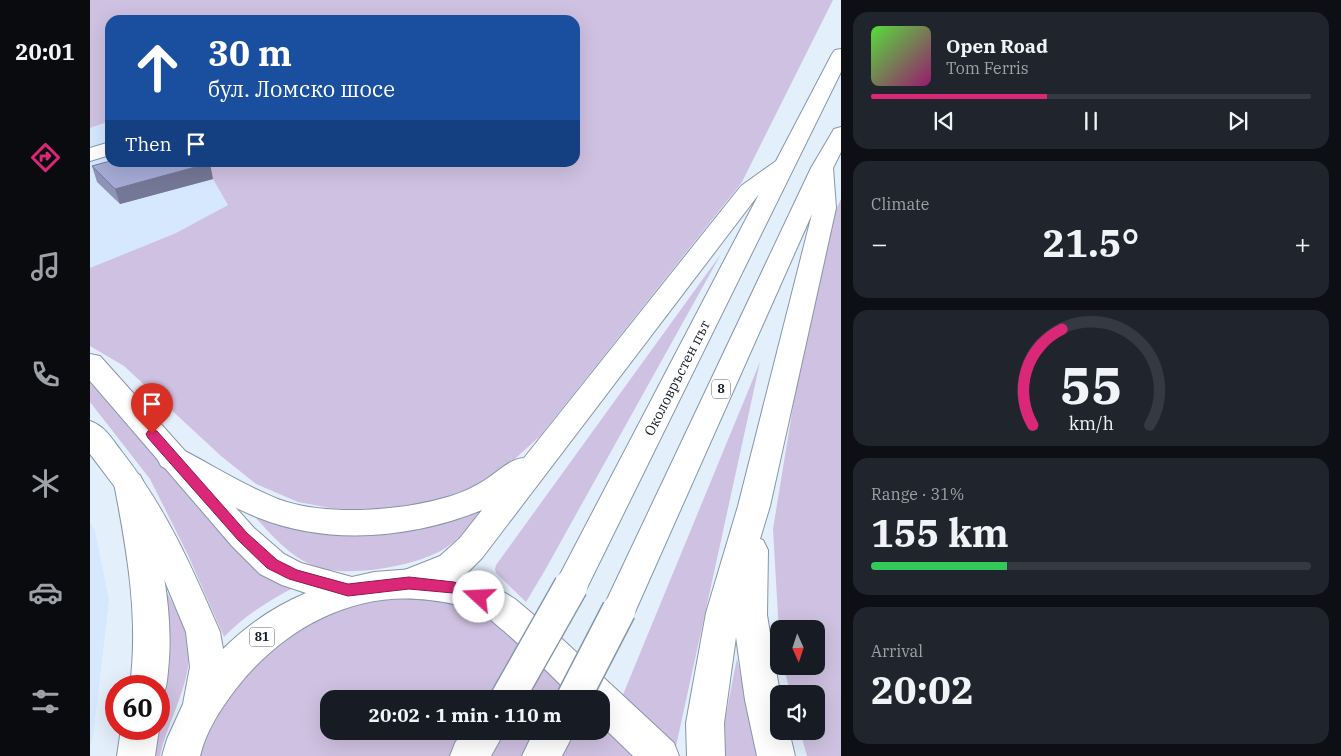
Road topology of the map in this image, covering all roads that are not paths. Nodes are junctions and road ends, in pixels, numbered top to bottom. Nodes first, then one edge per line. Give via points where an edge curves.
1 (841, 54) edge
2 (841, 133) edge
3 (105, 150) edge
4 (90, 155) edge
5 (789, 159) junction
6 (822, 168) junction
7 (90, 363) edge
8 (90, 432) edge
9 (545, 453) junction
10 (172, 458) junction
11 (129, 483) junction
12 (754, 506) junction
13 (409, 583) junction
14 (348, 590) junction
15 (149, 675) edge
16 (512, 690) edge
17 (578, 690) edge
18 (592, 690) edge
19 (610, 708) edge
20 (199, 711) junction
21 (138, 740) edge
22 (480, 740) edge
23 (551, 740) edge
24 (136, 756) edge
25 (181, 756) edge
26 (469, 756) edge
27 (541, 756) edge
28 (660, 756) edge
29 (706, 756) edge
30 (776, 756) edge

1 - 5 main road, Околовръстен път
2 - 6 main road, 8
3 - 4 main road
5 - 9 main road via 749,192
5 - 16 main road, Околовръстен път, bridge via 571,586
6 - 12 main road via 825,208
6 - 17 main road, 8, bridge via 619,610
7 - 10 main road
8 - 11 main road
9 - 10 main road via 479,498 447,510 414,518 360,522 297,516 271,509
9 - 13 main road via 471,548 452,566
10 - 14 main road via 243,537 272,564 294,575
11 - 15 main road via 152,607
11 - 20 main road via 165,544 203,632 208,667
12 - 29 main road via 723,613 705,723
12 - 30 main road via 750,615 763,700
13 - 14 main road, 81
13 - 18 main road, 81 via 454,588 492,602 542,642
14 - 20 main road, 81 via 279,622 244,652 219,680
19 - 28 main road, 81
20 - 25 main road, 81
21 - 24 main road
22 - 26 main road
23 - 27 main road

